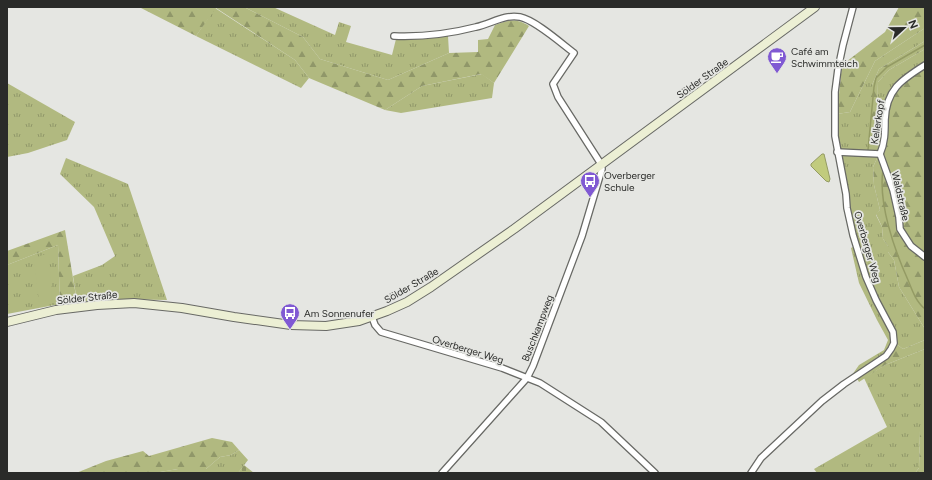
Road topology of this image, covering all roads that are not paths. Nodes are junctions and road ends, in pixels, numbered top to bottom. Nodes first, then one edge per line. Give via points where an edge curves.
1 (815, 7) edge
2 (853, 7) edge
3 (394, 36) dead end
4 (925, 65) edge
5 (837, 152) junction
6 (880, 154) junction
7 (601, 164) junction
8 (925, 257) edge
9 (372, 317) junction
10 (7, 322) edge
11 (527, 378) junction
12 (442, 473) edge
13 (655, 473) edge
14 (751, 473) edge

1 - 7 main road, Sölder Straße
2 - 5 street, Overberger Weg via 835,92
3 - 7 street via 419,37 449,33 509,17 521,18 534,24 574,53 553,84 558,97
4 - 6 street, Kellerkopf via 897,85 889,98 884,146
5 - 6 street, Kellerkopf
5 - 14 street, Overberger Weg via 853,235 866,277 893,332 894,343 886,356 844,384 801,420 762,458
6 - 8 street, Waldstraße via 893,190 900,229 911,246
7 - 9 main road, Sölder Straße via 431,287 407,302
7 - 11 street, Buschkampweg via 600,178 582,236
9 - 10 main road, Sölder Straße via 326,326 291,326 182,308 134,303 56,310
9 - 11 street, Overberger Weg via 381,332 502,368
11 - 12 street, Buschkampweg
11 - 13 street, Overberger Weg via 540,382 601,422

